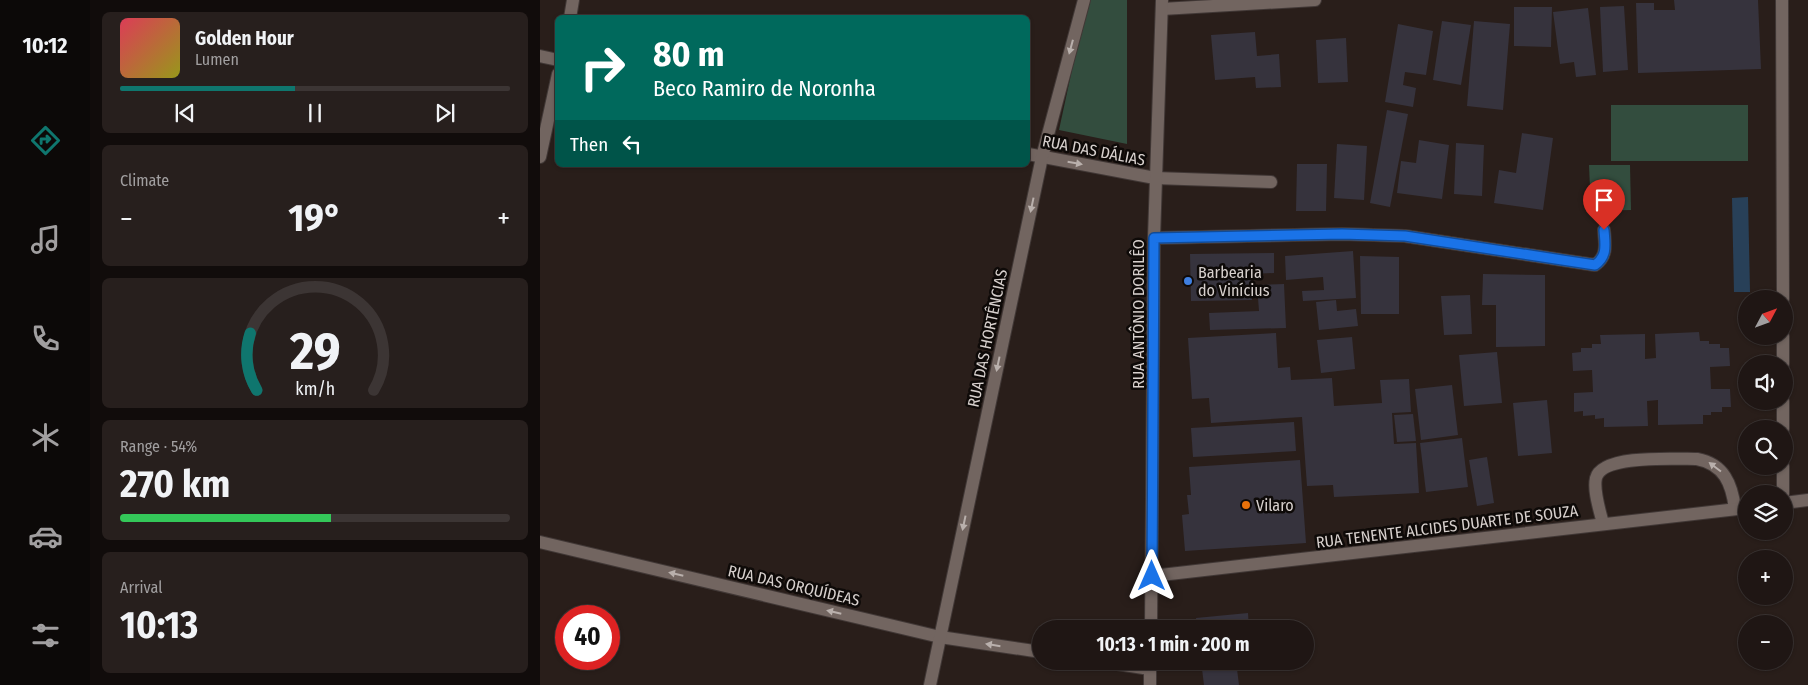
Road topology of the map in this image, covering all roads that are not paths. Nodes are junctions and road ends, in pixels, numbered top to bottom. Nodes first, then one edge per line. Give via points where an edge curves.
1 (573, 0) edge
2 (1084, 0) edge
3 (1314, 0) edge
4 (1782, 0) edge
5 (1162, 5) edge
6 (570, 15) edge
7 (540, 56) edge
8 (555, 59) edge
9 (555, 88) edge
10 (1030, 154) edge
11 (540, 156) edge
12 (1042, 157) junction
13 (1155, 178) junction
14 (1271, 182) dead end
15 (1604, 230) dead end
16 (1154, 238) junction
17 (1783, 290) edge
18 (1808, 500) edge
19 (1793, 502) edge
20 (1738, 504) edge
21 (1738, 508) edge
22 (1603, 524) junction
23 (540, 542) edge
24 (1152, 576) junction
25 (1151, 620) edge
26 (940, 637) junction
27 (1032, 651) edge
28 (1150, 670) edge
29 (930, 685) edge
30 (1150, 685) edge

1 - 6 street
2 -> 12 street, RUA DAS HORTÊNCIAS
3 - 5 street
4 - 17 street
5 - 13 street, RUA ANTÔNIO DORILÊO
7 - 8 street
9 - 11 street
10 - 12 street, RUA DAS DÁLIAS
12 -> 13 street, RUA DAS DÁLIAS
12 -> 26 street, RUA DAS HORTÊNCIAS
13 - 14 street, RUA DAS DÁLIAS
13 - 16 street, RUA ANTÔNIO DORILÊO
15 - 16 street via 1604,255 1595,265 1405,236 1342,234
16 - 24 street, RUA ANTÔNIO DORILÊO
18 - 19 street
20 -> 22 street via 1727,477 1705,460 1614,462 1601,469 1596,478
21 - 22 street, RUA TENENTE ALCIDES DUARTE DE SOUZA
22 - 24 street, RUA TENENTE ALCIDES DUARTE DE SOUZA
26 -> 23 street, RUA DAS ORQUÍDEAS
24 - 25 street, RUA ANTÔNIO DORILÊO
27 -> 26 street, RUA DAS ORQUÍDEAS
26 - 29 street, RUA DAS HORTÊNCIAS
28 - 30 street

